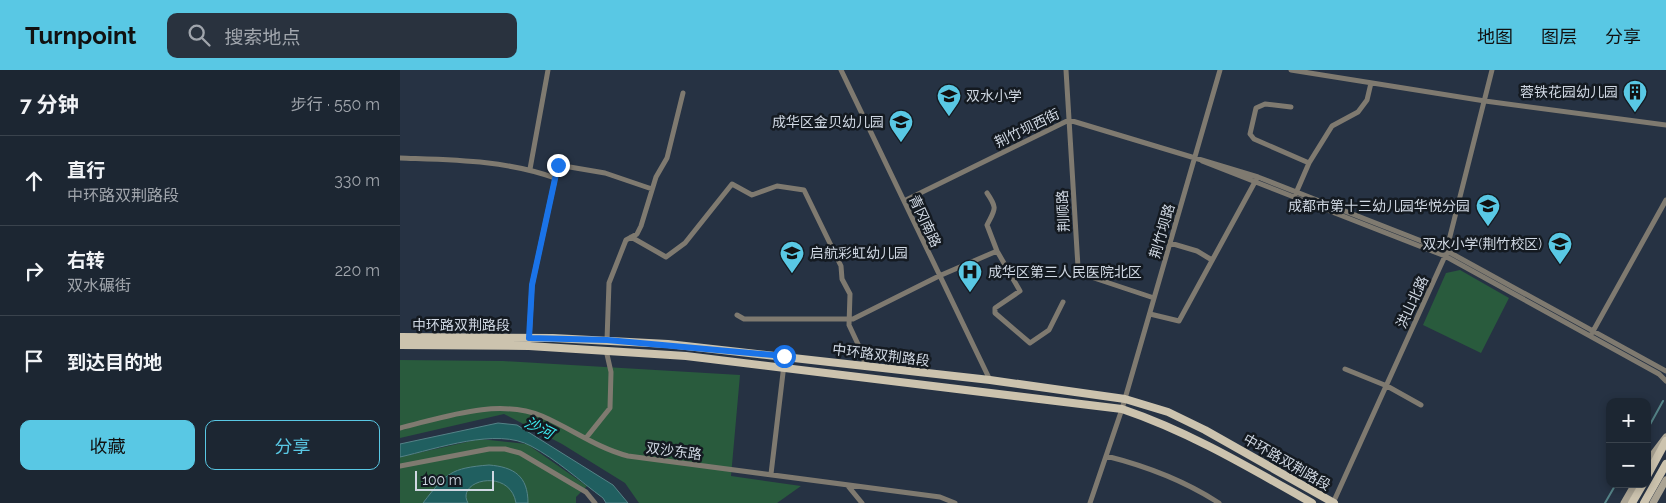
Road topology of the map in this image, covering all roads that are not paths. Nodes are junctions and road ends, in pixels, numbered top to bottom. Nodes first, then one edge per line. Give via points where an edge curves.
1 (548, 70) edge
2 (841, 70) edge
3 (1066, 70) edge
4 (1220, 70) edge
5 (1291, 70) edge
6 (1492, 70) edge
7 (1371, 83) junction
8 (683, 93) dead end
9 (1485, 101) junction
10 (1291, 107) dead end
11 (1070, 120) junction
12 (1666, 125) edge
13 (1195, 157) junction
14 (400, 158) edge
15 (1309, 163) junction
16 (530, 169) junction
17 (555, 178) junction
18 (1256, 180) junction
19 (652, 189) junction
20 (987, 193) dead end
21 (1296, 194) junction
22 (1666, 200) edge
23 (904, 201) junction
24 (631, 237) junction
25 (1170, 243) junction
26 (997, 251) junction
27 (1446, 254) junction
28 (1212, 260) junction
29 (939, 276) junction
30 (1154, 298) junction
31 (1063, 302) dead end
32 (1150, 314) junction
33 (738, 316) dead end
34 (849, 320) junction
35 (1592, 334) junction
36 (400, 337) edge
37 (529, 338) junction
38 (607, 340) junction
39 (400, 345) edge
40 (529, 346) junction
41 (606, 350) junction
42 (784, 356) junction
43 (864, 366) junction
44 (784, 368) junction
45 (1345, 369) dead end
46 (1666, 371) edge
47 (990, 380) junction
48 (1666, 381) edge
49 (1387, 386) junction
50 (1125, 399) junction
51 (1421, 405) dead end
52 (1122, 409) junction
53 (400, 428) edge
54 (1666, 437) edge
55 (586, 438) junction
56 (1666, 441) edge
57 (1106, 456) junction
58 (1651, 463) edge
59 (400, 466) edge
60 (1664, 467) edge
61 (771, 474) junction
62 (1666, 480) edge
63 (848, 486) junction
64 (1633, 488) edge
65 (1641, 488) edge
66 (595, 503) edge
67 (862, 503) edge
68 (955, 503) edge
69 (1090, 503) edge
70 (1219, 503) edge
71 (1312, 503) edge
72 (1333, 503) edge
73 (1624, 503) edge
74 (1632, 503) edge
75 (1644, 503) edge
76 (1653, 503) edge

1 - 16 street
2 - 23 street, 青冈南路
3 - 11 street, 荆顺路
4 - 13 street, 荆竹坝路
5 - 7 street
6 - 9 street, 洪山北路
7 - 9 street
7 - 15 street via 1367,100 1358,112 1332,126
8 - 19 street via 666,158
9 - 12 street
9 - 27 street, 洪山北路
10 - 15 street via 1265,104 1256,108 1250,134 1254,139
11 - 13 street, 荆竹坝西街
11 - 23 street, 荆竹坝西街
11 - 30 street, 荆顺路 via 1078,267 1088,276
13 - 18 street
13 - 21 street via 1258,176
13 - 25 street, 荆竹坝路
14 - 16 street via 492,162
15 - 21 street
16 - 17 street
17 - 19 street via 558,165 605,173
17 - 37 street via 532,285
18 - 21 street
18 - 28 street
19 - 24 street via 641,226
20 - 26 street via 995,204 995,212 987,225
21 - 27 street
22 - 35 street
23 - 29 street, 青冈南路
24 - 34 street via 666,257 685,243 732,184 752,196 777,186 804,190 841,266 842,279 850,294
24 - 38 street via 626,240 609,283
25 - 28 street via 1197,251
25 - 30 street, 荆竹坝路
26 - 29 street
26 - 31 street via 1020,291 995,308 995,313 1030,343 1049,330
27 - 35 street
27 - 49 street, 洪山北路
28 - 32 street via 1179,321
29 - 34 street
29 - 47 street, 青冈南路
30 - 32 street, 荆竹坝路
32 - 50 street, 荆竹坝路
33 - 34 street
34 - 43 street via 864,357
35 - 46 street
35 - 48 street via 1660,374
36 - 37 main road, 中环路双荆路段
37 - 38 main road, 中环路双荆路段
37 - 40 street
38 - 42 main road, 中环路双荆路段
39 - 40 main road, 中环路双荆路段
40 - 41 main road, 中环路双荆路段
41 - 44 main road, 中环路双荆路段
41 - 55 street via 611,372 610,408
42 - 43 main road, 中环路双荆路段
42 - 44 street
43 - 47 main road, 中环路双荆路段
44 - 52 main road, 中环路双荆路段
44 - 61 street
45 - 49 street
47 - 50 main road, 中环路双荆路段
49 - 51 street
49 - 72 street, 洪山北路
50 - 52 street, 荆竹坝路
50 - 72 main road, 中环路双荆路段 via 1168,412 1205,430
52 - 57 street, 荆竹坝路
52 - 71 main road, 中环路双荆路段 via 1163,423 1211,446
53 - 55 street, 双沙东路 via 495,408 539,415
54 - 58 street
55 - 61 street, 双沙东路 via 628,456
56 - 58 main road
57 - 69 street, 荆竹坝路
57 - 70 street via 1192,485
59 - 66 street via 489,449 505,449 520,453 578,487
60 - 75 main road
61 - 63 street, 双沙东路
62 - 76 street
63 - 67 street
63 - 68 street, 双沙东路 via 940,497
64 - 73 street
65 - 74 main road

